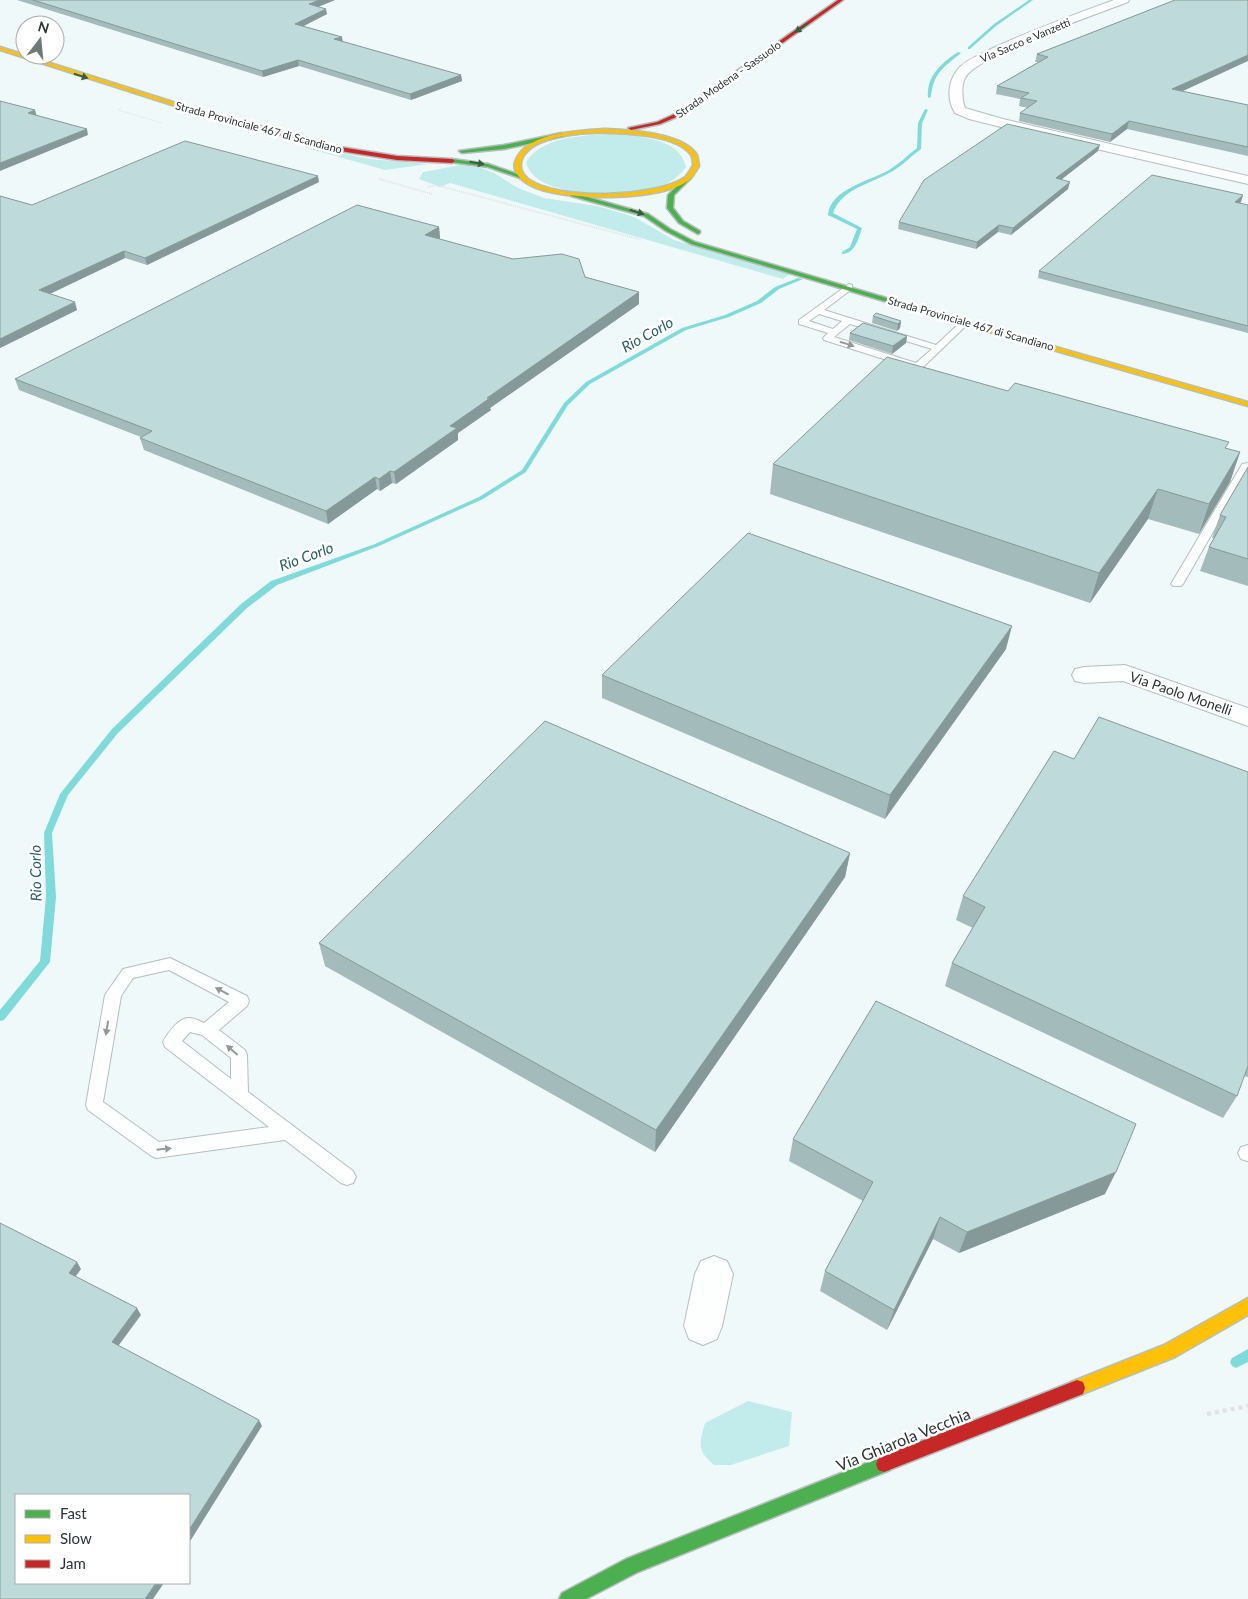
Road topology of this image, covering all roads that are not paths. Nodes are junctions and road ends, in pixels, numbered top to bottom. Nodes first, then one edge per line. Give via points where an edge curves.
1 (841, 0) edge
2 (1124, 0) edge
3 (852, 6) dead end
4 (0, 37) edge
5 (803, 41) dead end
6 (15, 42) edge
7 (1, 48) edge
8 (65, 60) edge
9 (604, 131) junction
10 (688, 134) dead end
11 (562, 135) junction
12 (692, 153) junction
13 (523, 177) junction
14 (688, 178) junction
15 (1248, 180) edge
16 (573, 194) junction
17 (850, 287) junction
18 (818, 310) junction
19 (849, 320) junction
20 (966, 322) junction
21 (834, 332) junction
22 (938, 348) junction
23 (1248, 395) edge
24 (1248, 404) edge
25 (1248, 467) edge
26 (1177, 584) dead end
27 (1084, 675) dead end
28 (1248, 716) edge
29 (207, 1030) junction
30 (240, 1096) junction
31 (288, 1132) junction
32 (347, 1177) dead end
33 (714, 1274) dead end
34 (1248, 1306) edge
35 (703, 1326) dead end
36 (568, 1599) edge

1 -> 9 main road, Strada Modena - Sassuolo via 670,119 641,127
2 - 15 street, Via Sacco e Vanzetti via 1026,37 978,60 958,78 956,101 960,110 1001,123
3 - 5 main road
4 - 6 main road
7 -> 13 main road, Strada Provinciale 467 di Scandiano via 178,106 340,149 397,158 478,162
8 - 11 main road, Strada Provinciale 467 di Scandiano via 180,96 328,136 406,150 469,151
9 - 11 main road, Strada Provinciale 467 di Scandiano
9 - 12 main road, Strada Provinciale 467 di Scandiano via 649,134 669,140
10 - 12 main road, Strada Modena - Sassuolo
11 - 13 main road, Strada Provinciale 467 di Scandiano via 541,141 517,158 517,168
12 - 14 main road via 696,160 695,169
13 - 16 main road, Strada Provinciale 467 di Scandiano via 547,189
14 - 16 main road, Strada Provinciale 467 di Scandiano via 660,190 632,195 601,197
14 - 23 main road, Strada Provinciale 467 di Scandiano via 671,193 669,207 678,222 710,238
16 -> 17 main road, Strada Provinciale 467 di Scandiano via 646,215 693,242
17 - 18 lane
17 - 20 main road, Strada Provinciale 467 di Scandiano
18 - 19 lane
18 - 21 lane via 802,322
19 - 21 lane
19 - 22 lane
20 - 22 lane
20 - 24 main road, Strada Provinciale 467 di Scandiano
21 -> 22 lane via 827,338 918,367
25 - 26 lane
27 - 28 street, Via Paolo Monelli via 1124,673
30 -> 29 lane via 239,1055
29 - 30 lane via 187,1024 171,1042
29 -> 31 lane via 242,1001 170,964 128,973 113,995 94,1105 156,1150
30 - 31 lane
31 - 32 lane
33 - 35 street
34 - 36 main road, Via Ghiarola Vecchia via 1169,1351 632,1565

